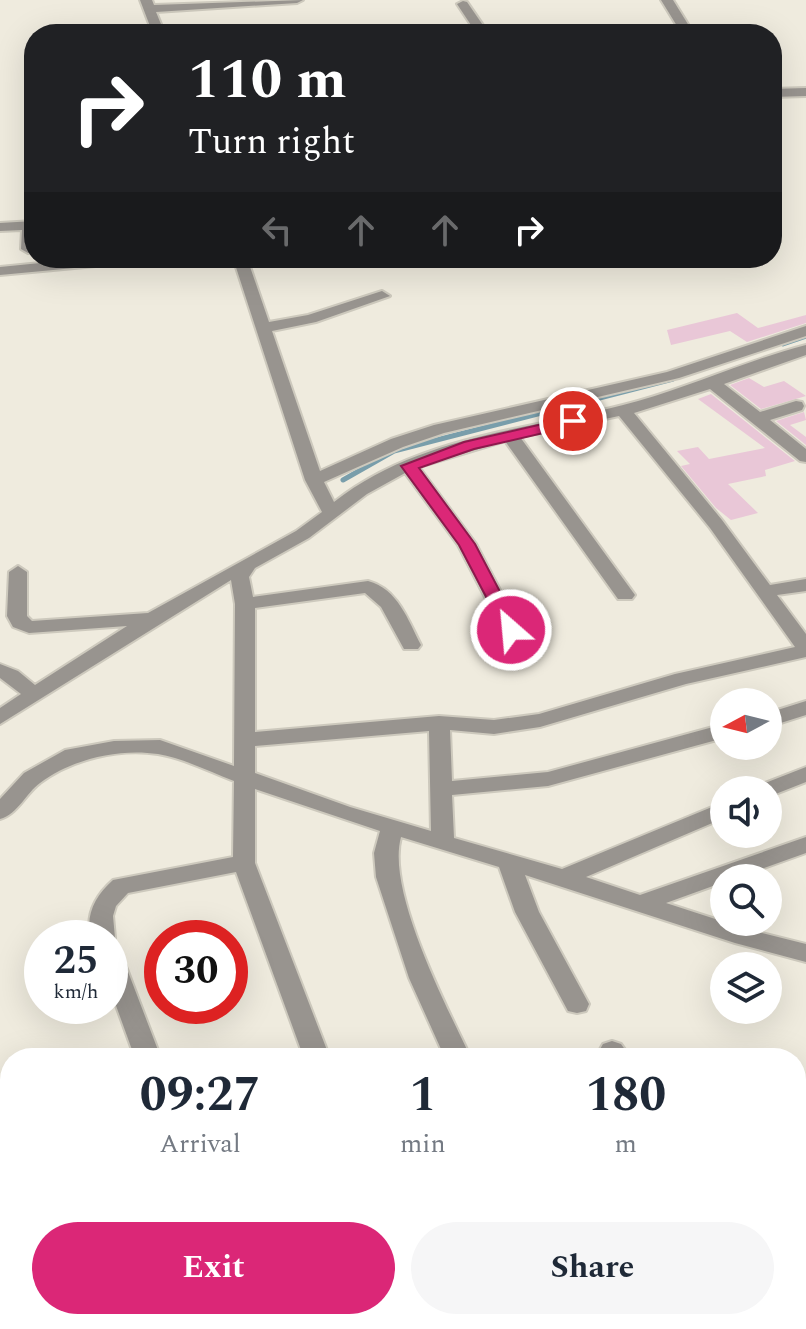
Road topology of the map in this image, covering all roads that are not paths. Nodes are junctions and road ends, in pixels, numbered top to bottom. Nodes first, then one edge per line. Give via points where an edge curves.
1 (297, 0) edge
2 (667, 0) edge
3 (148, 4) edge
4 (463, 4) dead end
5 (155, 24) edge
6 (476, 24) edge
7 (682, 24) edge
8 (806, 92) edge
9 (782, 93) edge
10 (24, 226) edge
11 (0, 227) edge
12 (32, 268) edge
13 (243, 268) edge
14 (0, 271) edge
15 (382, 296) dead end
16 (262, 328) junction
17 (806, 331) edge
18 (806, 350) edge
19 (711, 382) junction
20 (796, 406) dead end
21 (623, 410) junction
22 (760, 418) junction
23 (510, 435) junction
24 (806, 457) edge
25 (409, 466) junction
26 (314, 480) junction
27 (332, 513) junction
28 (246, 566) junction
29 (18, 572) dead end
30 (806, 585) edge
31 (765, 591) junction
32 (625, 595) dead end
33 (245, 604) junction
34 (152, 619) junction
35 (511, 630) dead end
36 (411, 645) dead end
37 (806, 649) edge
38 (0, 670) edge
39 (35, 695) junction
40 (806, 708) edge
41 (782, 716) edge
42 (0, 717) edge
43 (439, 723) junction
44 (710, 735) edge
45 (243, 740) junction
46 (806, 774) edge
47 (245, 777) junction
48 (782, 784) edge
49 (441, 789) junction
50 (0, 812) edge
51 (710, 815) edge
52 (392, 828) junction
53 (443, 844) junction
54 (806, 845) edge
55 (244, 863) junction
56 (509, 863) junction
57 (563, 878) junction
58 (641, 903) junction
59 (101, 920) edge
60 (806, 953) edge
61 (128, 1004) edge
62 (577, 1004) dead end
63 (144, 1048) edge
64 (313, 1048) edge
65 (453, 1048) edge

1 - 3 street
2 - 7 street
3 - 5 street
4 - 6 street
8 - 9 street
10 - 11 street
12 - 14 street
13 - 16 street
15 - 16 street
16 - 26 street
17 - 26 street via 673,375 440,429
18 - 19 street
19 - 21 street
19 - 22 street
20 - 22 street
21 - 23 street
21 - 31 street
22 - 24 street
23 - 25 street
23 - 32 street
25 - 27 street
25 - 35 street via 467,544
26 - 27 street
27 - 28 street
28 - 33 street via 240,577
28 - 34 street
29 - 34 street via 17,616 29,627
30 - 31 street
31 - 37 street
33 - 36 street via 368,587 389,604
33 - 45 street
34 - 39 street
37 - 43 street via 540,720 494,727
38 - 39 street
39 - 42 street
40 - 41 street
43 - 45 street
43 - 49 street
44 - 49 street via 548,779
45 - 47 street
46 - 48 street
47 - 50 street via 160,747 114,748 72,755 32,778
47 - 52 street
47 - 55 street
49 - 53 street
51 - 57 street
52 - 53 street
52 - 65 street via 385,853 387,877 421,978
53 - 56 street
54 - 58 street
55 - 59 street via 121,886 106,898
55 - 64 street
56 - 57 street
56 - 62 street via 527,912
57 - 58 street
58 - 60 street
61 - 63 street

